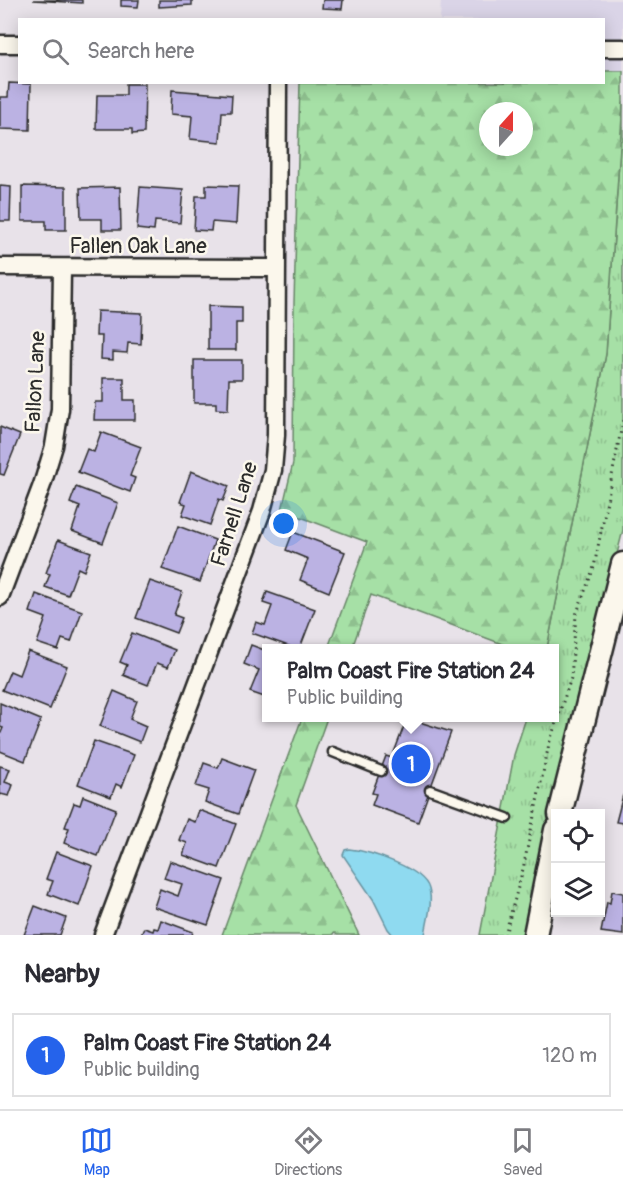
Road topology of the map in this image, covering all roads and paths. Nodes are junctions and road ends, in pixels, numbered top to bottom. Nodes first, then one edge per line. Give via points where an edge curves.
1 (0, 44) edge
2 (18, 44) edge
3 (605, 48) edge
4 (623, 48) edge
5 (278, 84) edge
6 (0, 267) edge
7 (276, 268) junction
8 (62, 269) junction
9 (623, 420) edge
10 (623, 564) edge
11 (0, 597) edge
12 (559, 715) edge
13 (557, 722) edge
14 (333, 752) dead end
15 (381, 771) dead end
16 (430, 790) dead end
17 (561, 809) edge
18 (507, 818) dead end
19 (551, 851) edge
20 (103, 935) edge
21 (505, 935) edge
22 (535, 935) edge

1 - 2 street
3 - 4 street
5 - 7 street, Farnell Lane
6 - 8 street, Fallen Oak Lane
7 - 8 street, Fallen Oak Lane
7 - 20 street, Farnell Lane via 276,435 271,482
8 - 11 street, Fallon Lane via 60,409 54,446
9 - 12 path via 594,567 576,615 572,678
10 - 17 street
13 - 21 path
14 - 15 lane
16 - 18 lane
19 - 22 street

